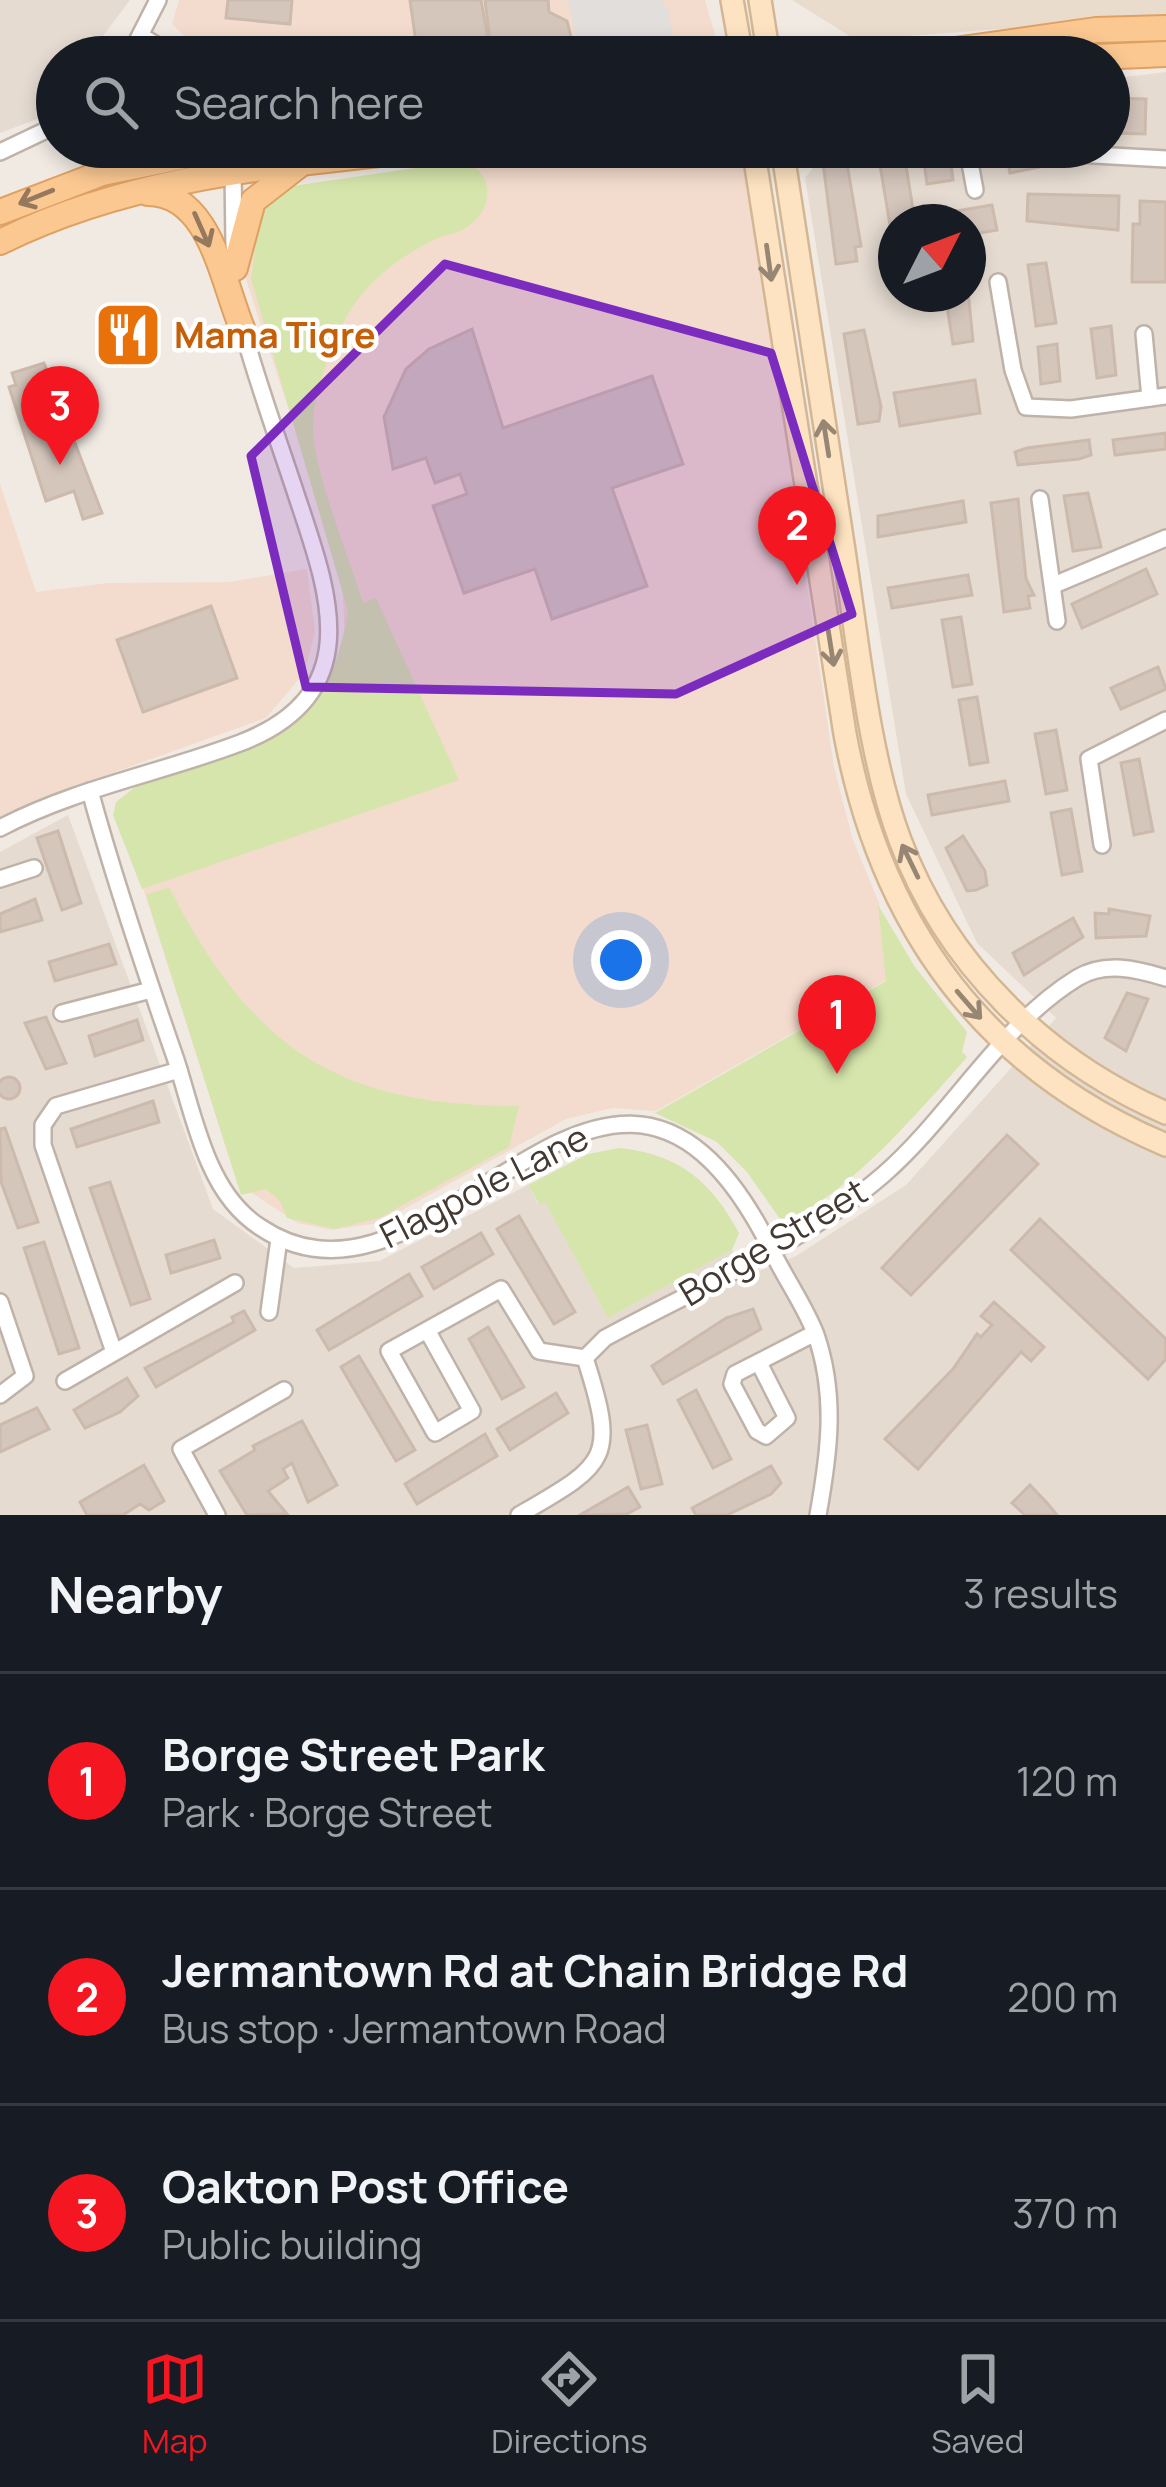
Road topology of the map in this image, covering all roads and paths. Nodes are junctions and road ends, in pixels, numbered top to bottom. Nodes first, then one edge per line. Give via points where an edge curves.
1 (158, 0) edge
2 (732, 0) edge
3 (760, 0) edge
4 (1166, 28) edge
5 (143, 36) edge
6 (738, 36) edge
7 (766, 36) edge
8 (1054, 36) edge
9 (1166, 53) edge
10 (1130, 55) edge
11 (36, 134) edge
12 (0, 152) edge
13 (1130, 157) edge
14 (1166, 159) edge
15 (121, 168) edge
16 (195, 168) edge
17 (231, 168) edge
18 (294, 168) edge
19 (756, 168) edge
20 (785, 168) edge
21 (971, 168) edge
22 (975, 190) dead end
23 (116, 196) junction
24 (0, 212) edge
25 (0, 242) edge
26 (235, 268) junction
27 (998, 282) dead end
28 (242, 328) junction
29 (1144, 334) dead end
30 (1158, 397) edge
31 (1040, 499) dead end
32 (1166, 538) edge
33 (1054, 585) junction
34 (1058, 621) dead end
35 (1166, 720) edge
36 (90, 791) junction
37 (0, 828) edge
38 (1102, 845) dead end
39 (34, 868) dead end
40 (0, 879) edge
41 (1166, 978) edge
42 (152, 990) junction
43 (62, 1013) dead end
44 (1024, 1023) junction
45 (1005, 1045) junction
46 (179, 1070) junction
47 (1166, 1113) edge
48 (1166, 1145) edge
49 (279, 1239) junction
50 (771, 1248) junction
51 (235, 1283) dead end
52 (2, 1311) edge
53 (269, 1312) dead end
54 (427, 1330) junction
55 (815, 1333) junction
56 (114, 1352) junction
57 (585, 1358) junction
58 (759, 1363) junction
59 (64, 1381) dead end
60 (284, 1390) dead end
61 (0, 1395) edge
62 (217, 1515) edge
63 (519, 1515) edge
64 (818, 1515) edge

1 - 5 street
2 - 6 main road
3 - 7 main road
4 - 8 main road
9 - 10 main road
11 - 12 street
13 - 14 street
15 -> 24 main road
16 - 23 main road
17 - 26 street
18 - 26 main road via 253,200
19 -> 45 main road via 855,788 917,937
44 -> 20 main road via 940,920 891,809
21 - 22 street
23 - 25 main road
23 -> 28 main road via 168,194 191,207
26 - 28 street
27 - 30 street via 1026,407 1040,412
28 - 36 street via 326,580 325,657 299,703 269,729
29 - 30 street
31 - 33 street
32 - 33 street
33 - 34 street
35 - 38 street via 1089,759
36 - 37 street
36 - 42 street
39 - 40 street
41 - 44 street, Borge Street via 1103,968 1077,978
42 - 43 street
42 - 46 street
44 - 45 street, Borge Street
44 - 47 main road via 1074,1064
45 - 48 main road via 1093,1111
45 - 50 street, Borge Street via 883,1175
46 - 49 street via 224,1190
46 - 56 street via 56,1106 43,1125
49 - 50 street, Flagpole Lane via 325,1250 373,1244 566,1139 628,1125 671,1133 707,1155
49 - 53 street
50 - 55 street, Flagpole Lane
50 - 57 street, Borge Street via 605,1338
51 - 56 street
52 - 61 street via 26,1376
54 - 54 street via 389,1351 435,1433 472,1411
54 - 57 street via 501,1288 539,1352
55 - 58 street
55 - 64 street, Flagpole Lane via 830,1430
56 - 59 street
57 - 63 street via 602,1409 601,1455 588,1475
58 - 58 street via 735,1374 732,1384 766,1436 788,1418
60 - 62 street via 181,1450

